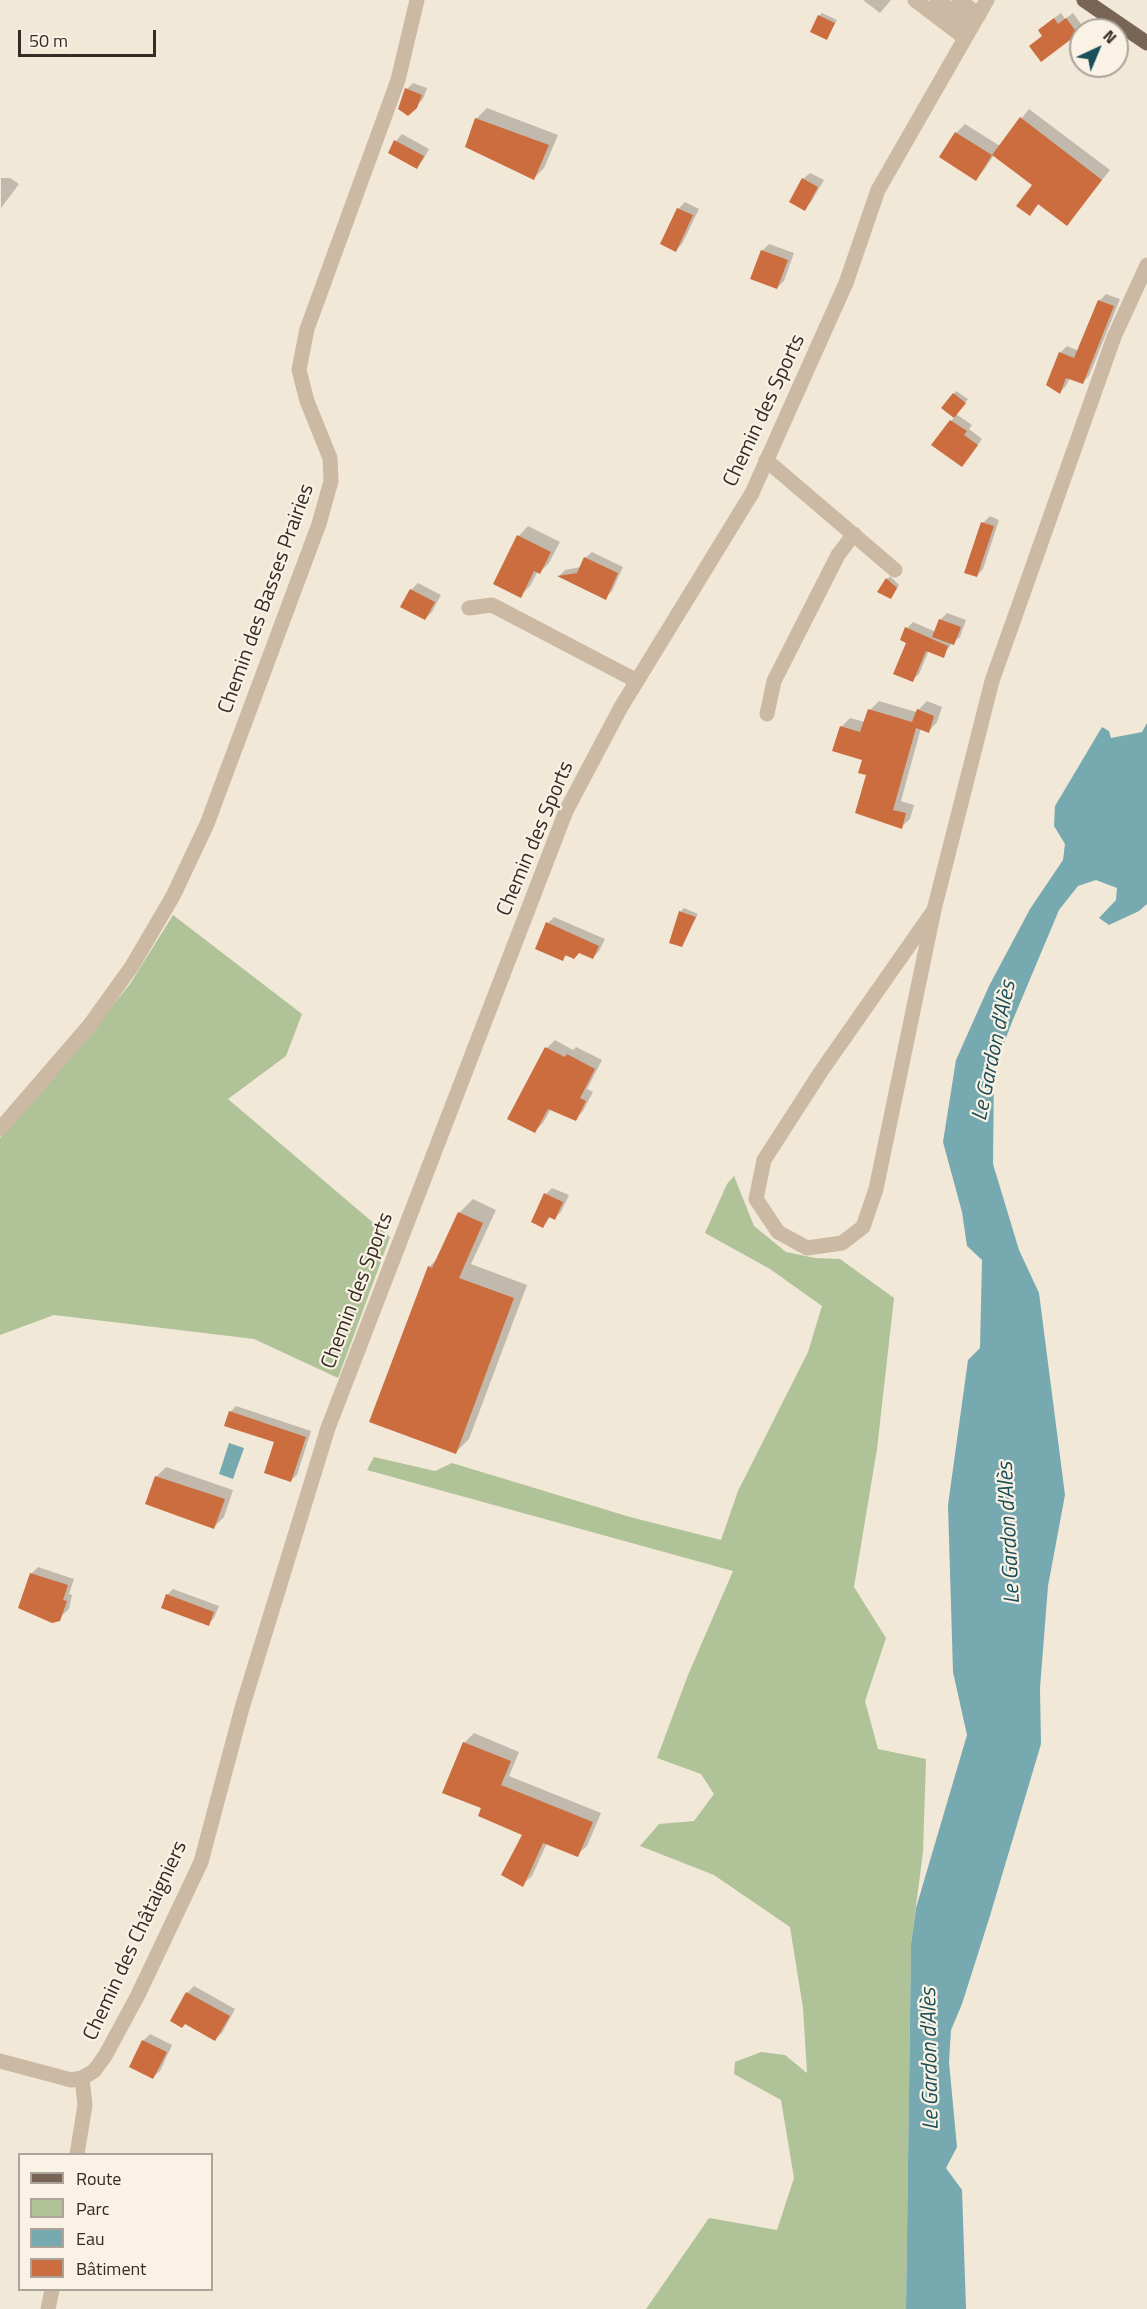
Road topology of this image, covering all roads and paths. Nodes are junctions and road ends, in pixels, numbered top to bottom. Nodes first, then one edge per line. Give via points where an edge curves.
1 (417, 0) edge
2 (915, 0) edge
3 (937, 0) edge
4 (959, 0) edge
5 (987, 0) edge
6 (1084, 0) edge
7 (972, 26) junction
8 (1147, 44) edge
9 (1147, 266) edge
10 (766, 460) junction
11 (854, 534) junction
12 (895, 570) dead end
13 (469, 608) dead end
14 (637, 681) junction
15 (767, 714) dead end
16 (934, 910) junction
17 (0, 1130) edge
18 (242, 1708) joint
19 (0, 2061) edge
20 (82, 2078) junction
21 (77, 2153) edge
22 (52, 2291) edge
23 (48, 2309) edge

1 - 17 street, Chemin des Basses Prairies via 398,80 307,330 299,370 330,458 331,481 315,535 207,824 174,896 132,966 89,1026
2 - 7 street
3 - 7 street
4 - 7 street
5 - 7 street, Chemin des Sports
6 - 8 main road
7 - 10 street, Chemin des Sports via 878,190 846,283
9 - 16 street via 1114,337 992,681
10 - 11 street
10 - 14 street, Chemin des Sports via 752,493
11 - 12 street
11 - 15 street via 838,555 774,681
13 - 14 street via 492,605
14 - 18 street, Chemin des Sports via 566,811 434,1151 328,1428
16 - 16 street via 876,1189 863,1227 842,1243 807,1248 778,1232 756,1199 764,1160
18 - 20 street, Chemin des Châtaigniers via 201,1862 105,2056 94,2071
19 - 20 street via 71,2080
20 - 21 street via 85,2105
22 - 23 street

